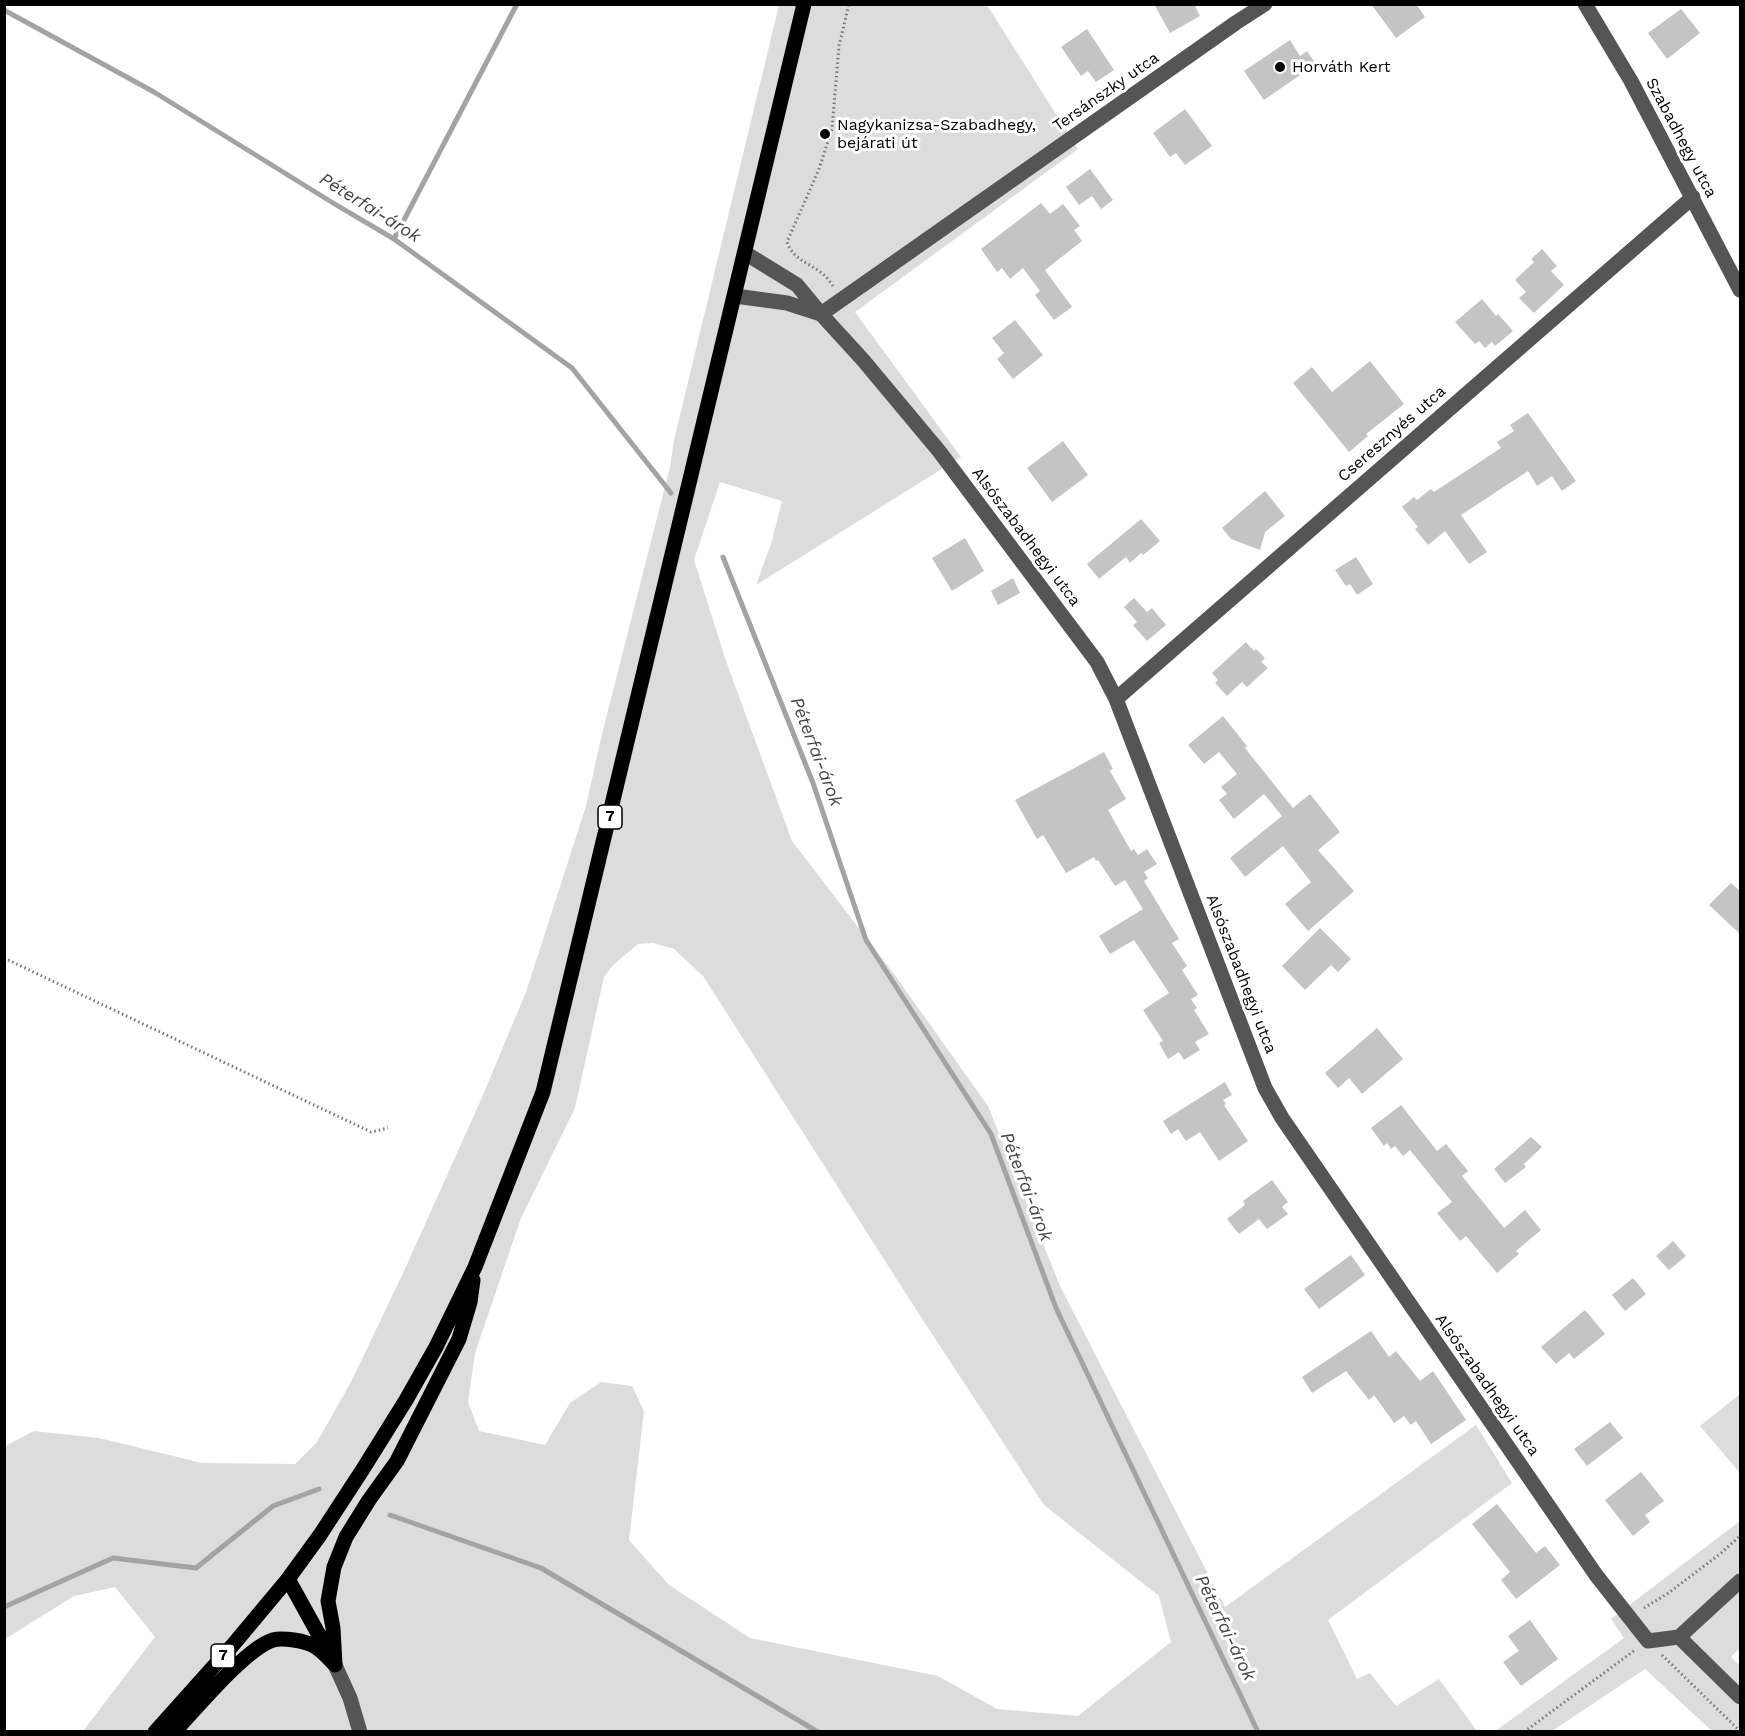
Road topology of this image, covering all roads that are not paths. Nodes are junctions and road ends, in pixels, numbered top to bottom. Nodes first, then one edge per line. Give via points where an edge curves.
1 (804, 4) edge
2 (1265, 4) edge
3 (1585, 4) edge
4 (1693, 197) junction
5 (745, 254) junction
6 (1740, 290) edge
7 (735, 296) junction
8 (821, 314) junction
9 (1116, 699) junction
10 (475, 1267) junction
11 (288, 1579) junction
12 (1740, 1581) edge
13 (1678, 1637) junction
14 (335, 1665) junction
15 (1740, 1698) edge
16 (155, 1731) edge
17 (174, 1731) edge
18 (360, 1731) edge

1 - 5 main road, 7
2 - 8 street, Tersánszky utca
3 - 4 street, Szabadhegy utca
4 - 6 street, Szabadhegy utca
4 - 9 street, Cseresznyés utca
5 - 7 main road, 7
5 - 8 street, Alsószabadhegyi utca via 797,285
7 - 8 street via 786,303
7 - 10 main road, 7 via 543,1092
8 - 9 street, Alsószabadhegyi utca via 939,451 1097,662
9 - 13 street, Alsószabadhegyi utca via 1273,1104 1627,1616 1648,1641
10 - 11 main road, 7 via 406,1400
10 - 14 main road via 459,1339 397,1461 346,1537 334,1567 328,1601
11 - 14 main road
11 - 16 main road, 7
12 - 13 street
13 - 15 street
14 - 17 main road via 314,1646 274,1639 253,1651
14 - 18 street via 351,1698

